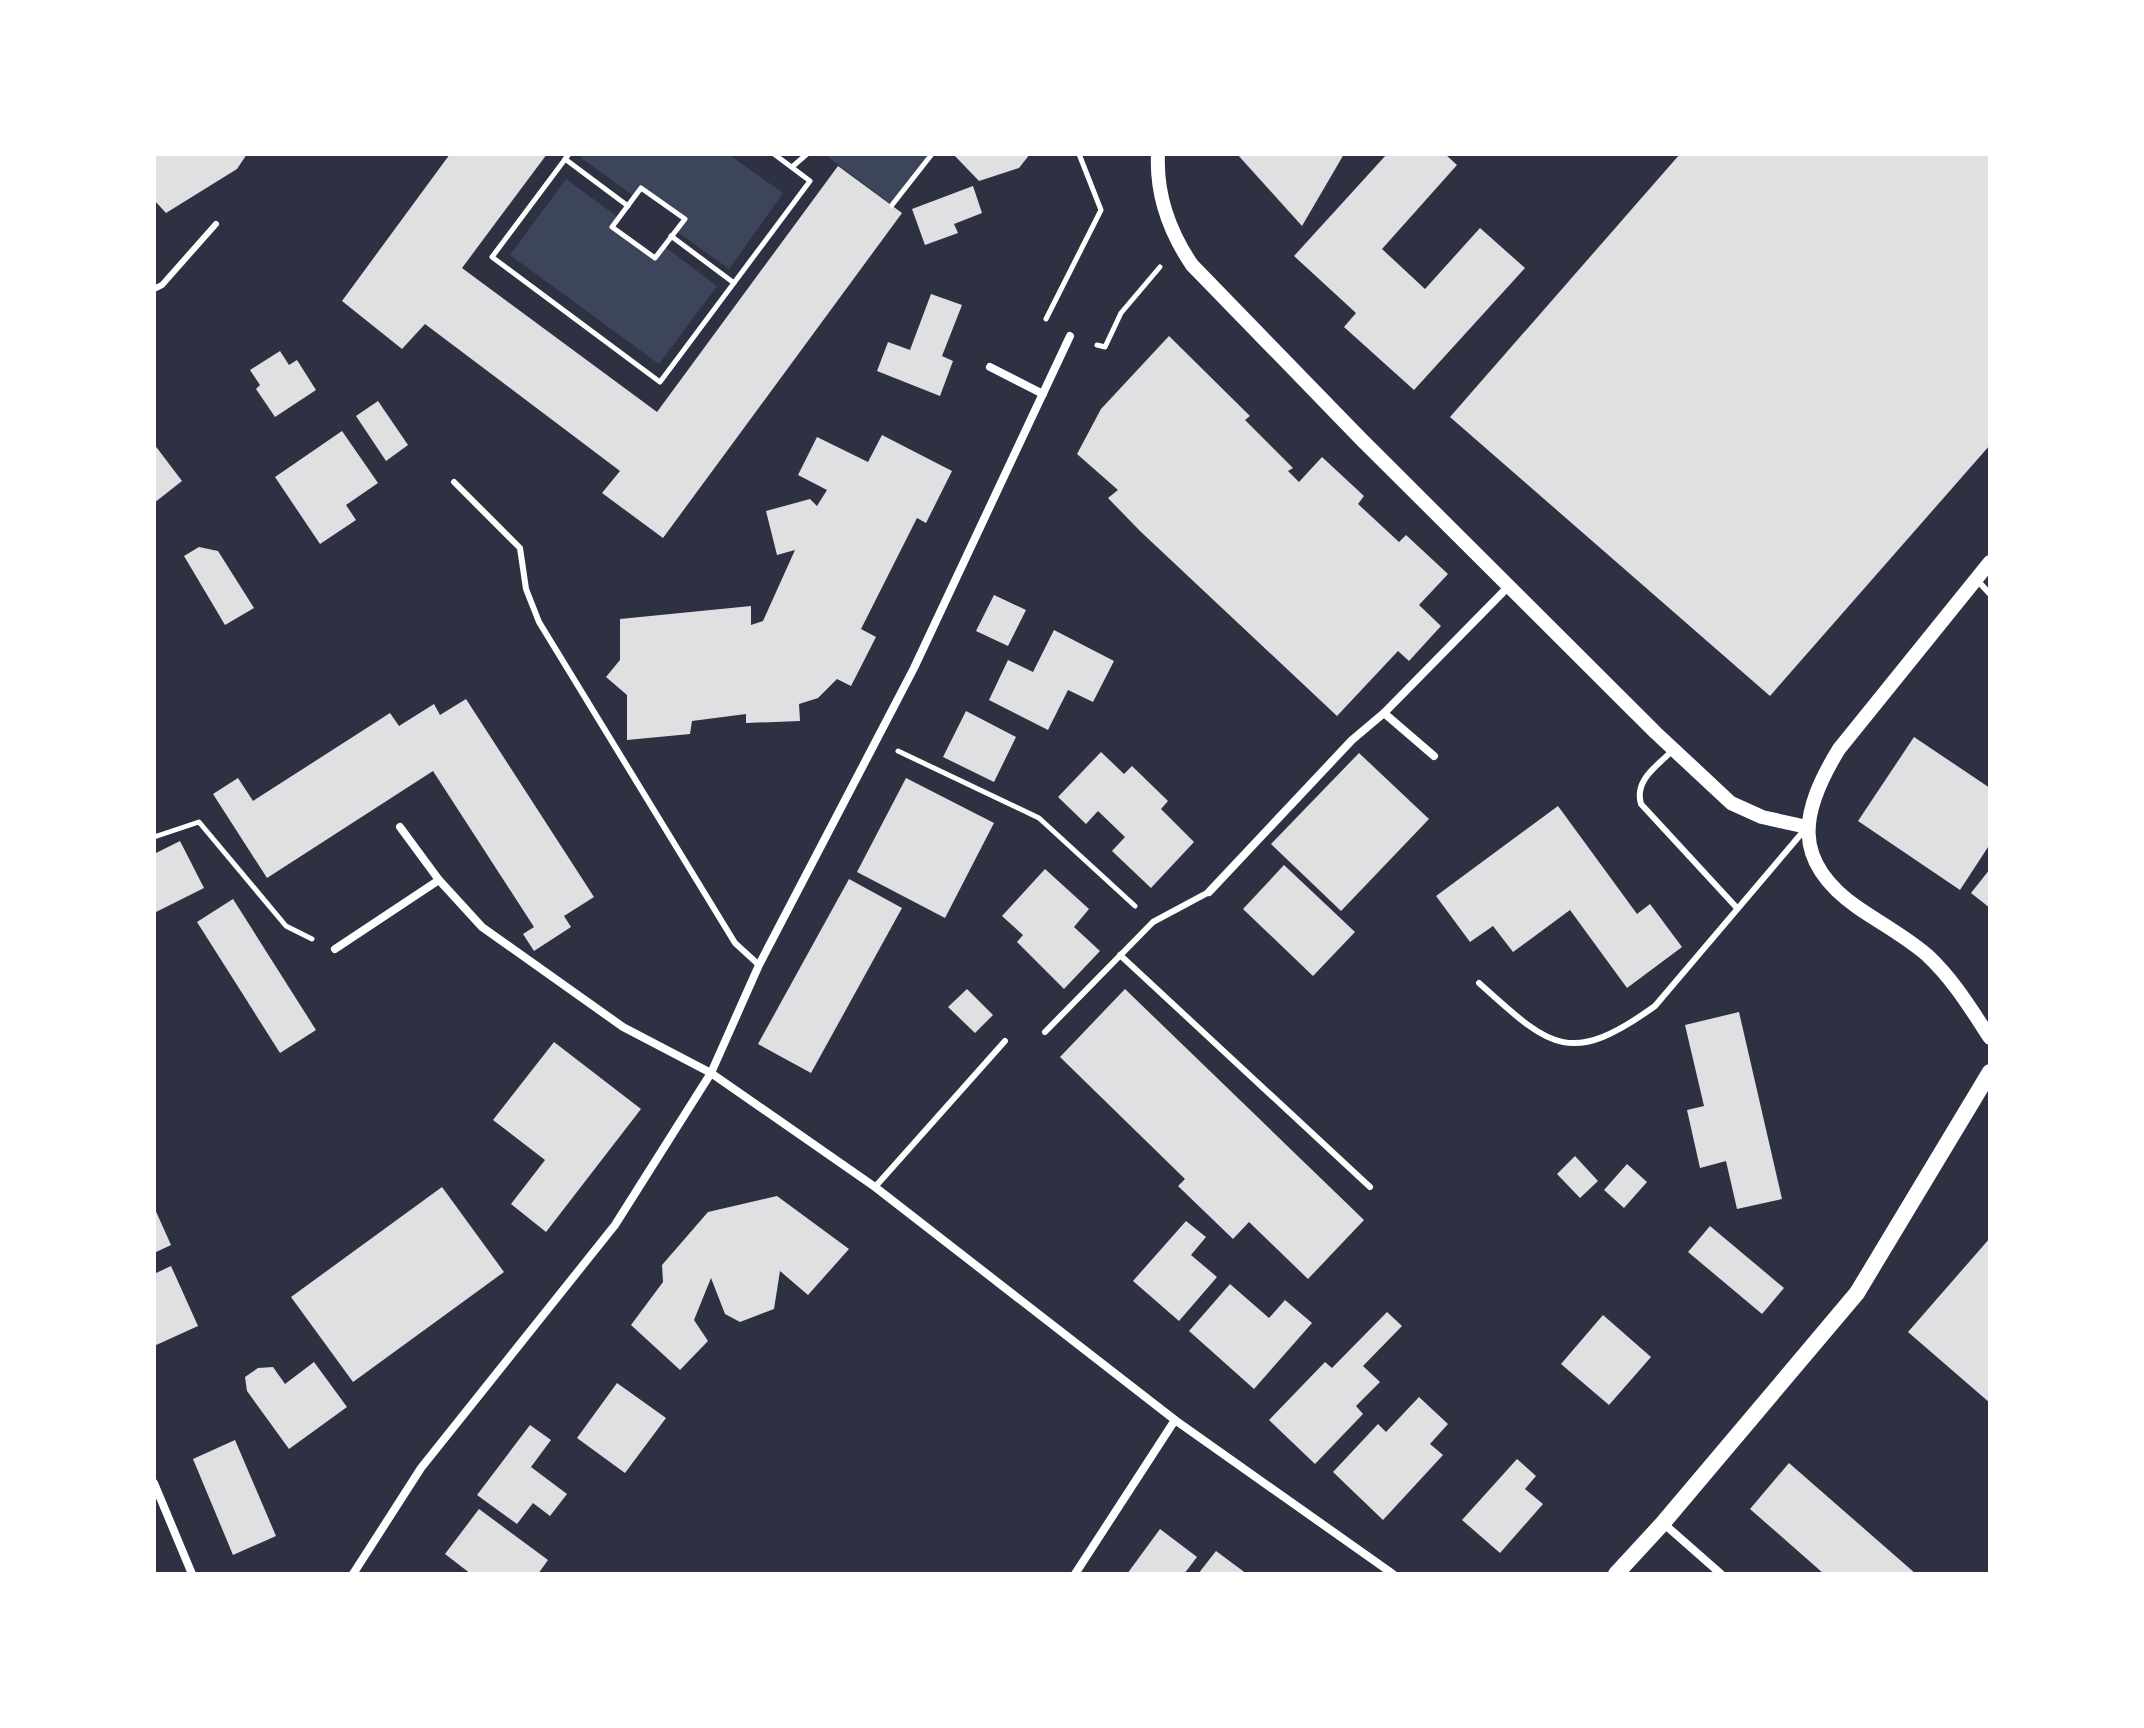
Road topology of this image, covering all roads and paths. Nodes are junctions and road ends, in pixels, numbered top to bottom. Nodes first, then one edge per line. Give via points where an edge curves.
1 (774, 154) edge
2 (807, 154) edge
3 (932, 154) edge
4 (1079, 154) edge
5 (1158, 154) edge
6 (567, 157) edge
7 (792, 167) junction
8 (892, 205) dead end
9 (628, 206) junction
10 (216, 224) dead end
11 (671, 236) junction
12 (1178, 245) junction
13 (734, 283) junction
14 (154, 289) edge
15 (1070, 336) junction
16 (990, 367) dead end
17 (1043, 394) junction
18 (454, 482) dead end
19 (1990, 562) edge
20 (1976, 579) junction
21 (1509, 586) junction
22 (1990, 594) edge
23 (1384, 713) junction
24 (876, 741) junction
25 (1673, 750) junction
26 (1434, 756) dead end
27 (400, 827) dead end
28 (1807, 827) junction
29 (154, 837) edge
30 (439, 880) junction
31 (1209, 892) joint
32 (1737, 908) junction
33 (1153, 922) junction
34 (335, 949) joint
35 (1120, 955) junction
36 (759, 965) junction
37 (1479, 983) dead end
38 (1045, 1032) dead end
39 (1990, 1038) edge
40 (1005, 1041) dead end
41 (1990, 1072) edge
42 (711, 1073) junction
43 (875, 1187) junction
44 (1370, 1187) dead end
45 (1175, 1420) junction
46 (154, 1483) edge
47 (1663, 1523) junction
48 (192, 1574) edge
49 (353, 1574) edge
50 (1075, 1574) edge
51 (1393, 1574) edge
52 (1616, 1574) edge
53 (1721, 1574) edge

1 - 7 path
2 - 7 path
3 - 8 path
4 - 15 path via 1101,210 1044,323
5 - 12 street via 1158,179
6 - 9 path
6 - 13 path via 492,257 660,382
7 - 13 path via 810,181
9 - 11 path via 641,188 685,219
9 - 11 path via 612,227 655,258
10 - 14 lane
11 - 13 path
12 - 15 path via 1121,313 1105,347
12 - 21 street
15 - 17 street
16 - 17 street
17 - 24 street
18 - 36 lane via 520,548 526,589 539,622 735,943
19 - 20 street
20 - 22 lane
20 - 28 street via 1839,749 1812,800
21 - 23 street
21 - 25 street
23 - 26 street
23 - 31 street via 1352,740
24 - 33 path via 1039,818
24 - 36 street
25 - 28 street via 1731,803 1762,817
25 - 32 lane via 1642,781 1641,804
27 - 30 street
28 - 32 lane
28 - 39 street via 1812,858 1829,884 1944,971
29 - 34 path via 199,822 286,926
30 - 34 street
30 - 42 street via 482,927 533,964 623,1027
31 - 33 lane
32 - 37 lane via 1655,1006 1589,1043 1557,1043 1527,1026
33 - 35 lane
35 - 38 lane
35 - 44 lane
36 - 42 street
40 - 43 lane
41 - 47 main road via 1857,1293
42 - 43 street
42 - 49 street via 615,1225 421,1468
43 - 45 street
45 - 50 street
45 - 51 street
46 - 48 street
47 - 52 main road
47 - 53 street

